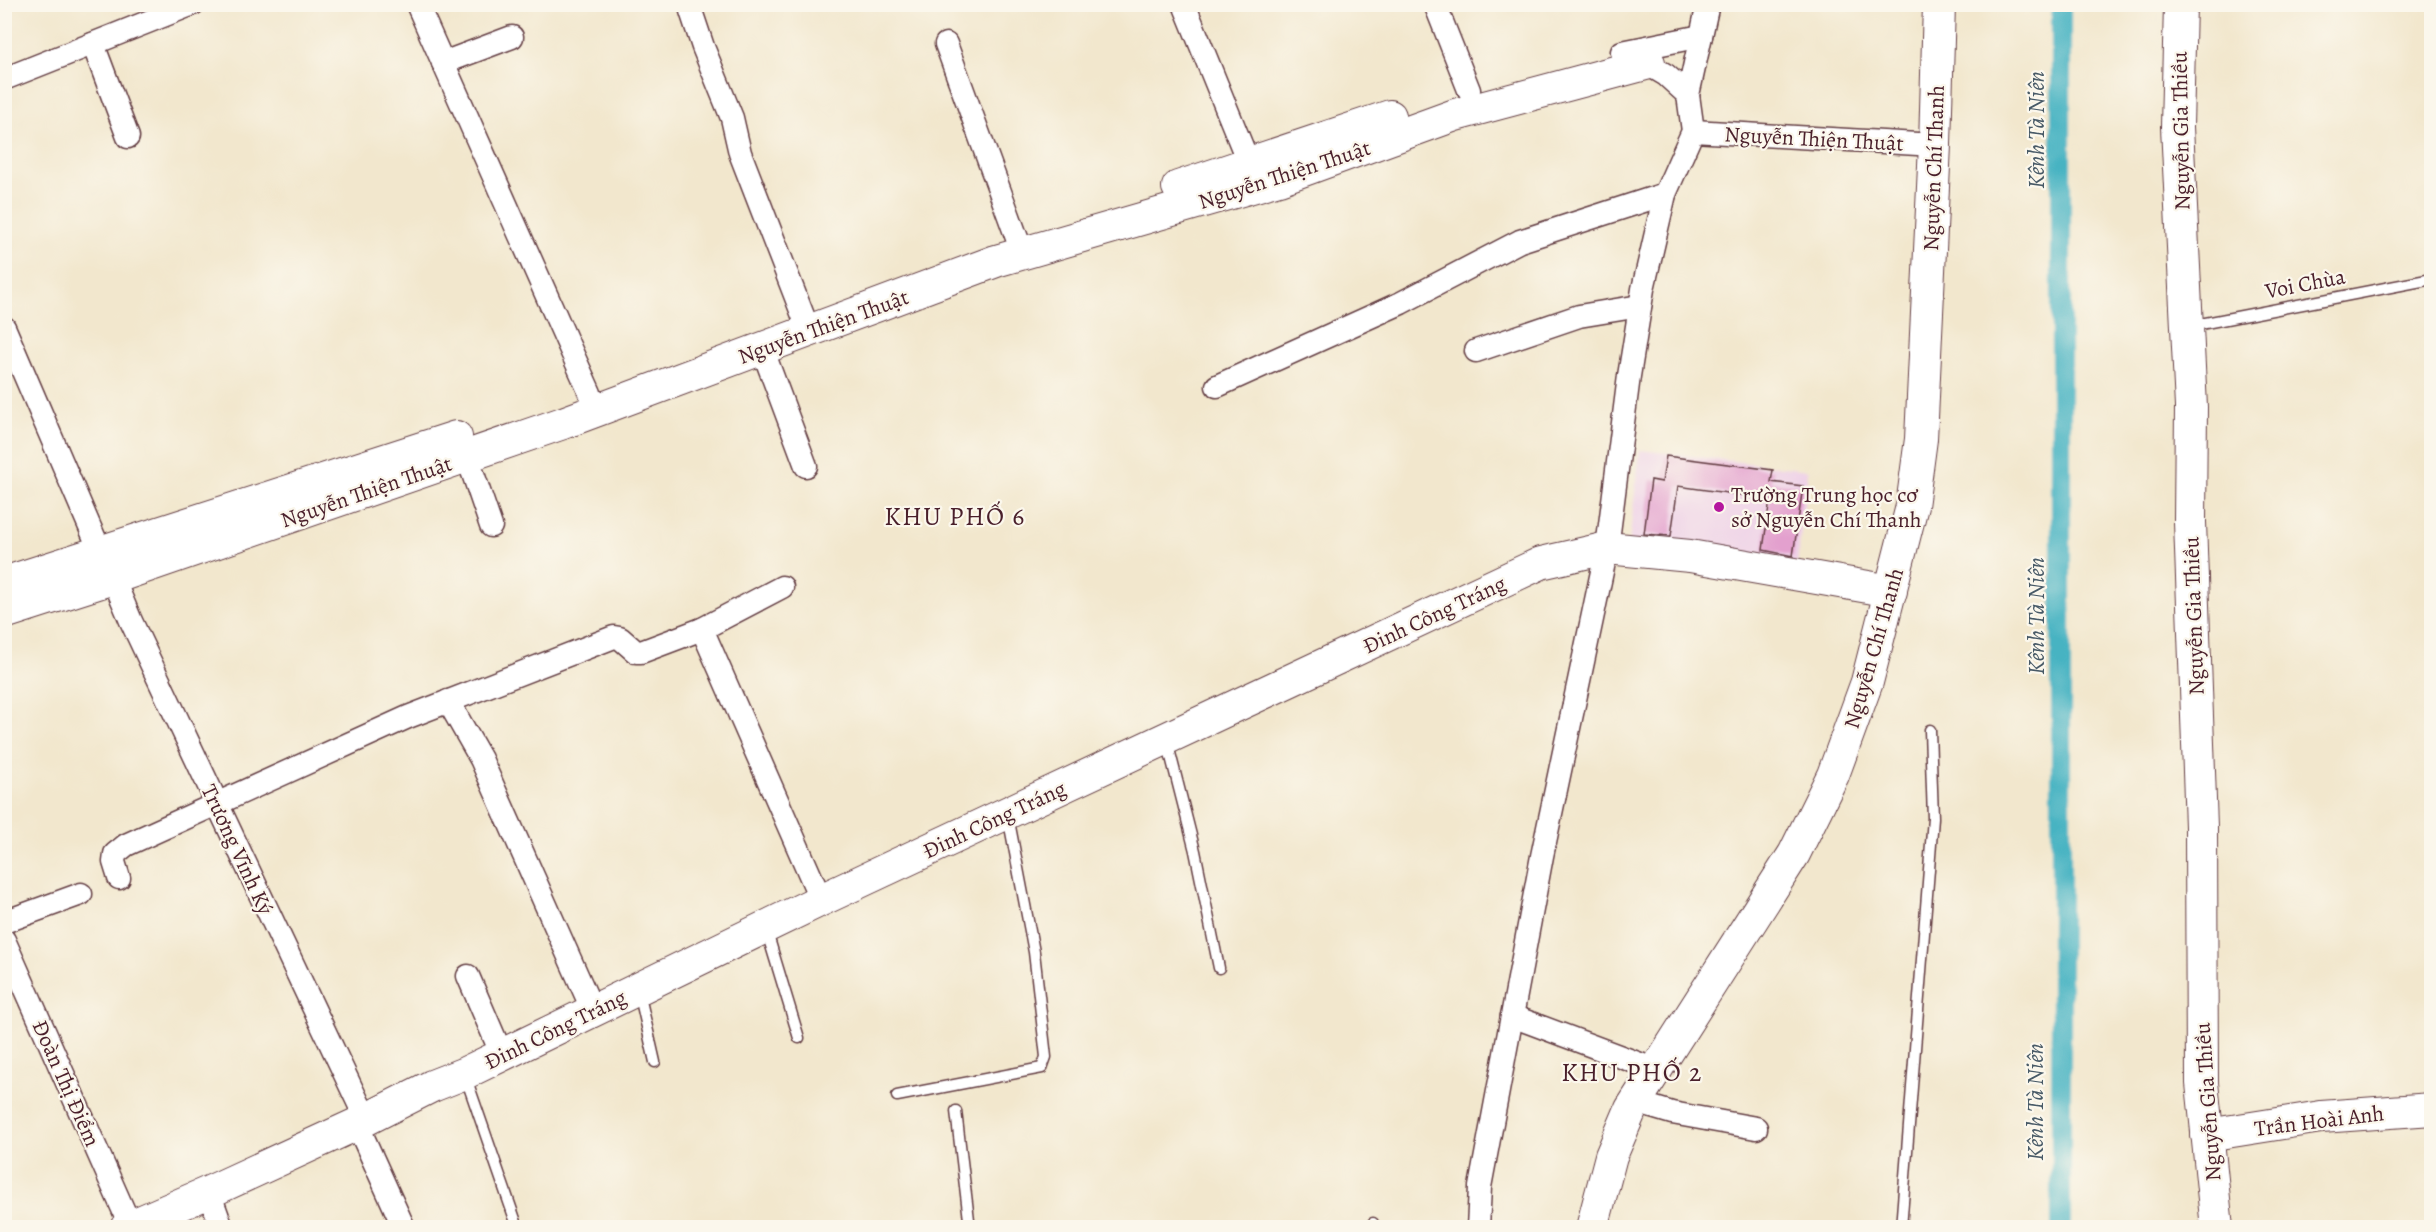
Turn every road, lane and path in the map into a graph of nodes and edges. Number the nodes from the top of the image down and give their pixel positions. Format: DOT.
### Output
graph roads {
  1 [pos="193,4"];
  2 [pos="417,4"];
  3 [pos="1184,4"];
  4 [pos="1435,4"];
  5 [pos="1708,4"];
  6 [pos="1939,4"];
  7 [pos="2180,4"];
  8 [pos="692,11"];
  9 [pos="1701,36"];
  10 [pos="512,37"];
  11 [pos="93,44"];
  12 [pos="946,44"];
  13 [pos="1635,58"];
  14 [pos="443,63"];
  15 [pos="4,79"];
  16 [pos="1469,90"];
  17 [pos="1688,95"];
  18 [pos="1693,131"];
  19 [pos="128,137"];
  20 [pos="1935,146"];
  21 [pos="1248,164"];
  22 [pos="1665,194"];
  23 [pos="1109,219"];
  24 [pos="1018,241"];
  25 [pos="2432,279"];
  26 [pos="1640,306"];
  27 [pos="806,322"];
  28 [pos="2187,326"];
  29 [pos="6,333"];
  30 [pos="762,348"];
  31 [pos="1476,351"];
  32 [pos="1217,386"];
  33 [pos="590,393"];
  34 [pos="467,456"];
  35 [pos="806,465"];
  36 [pos="491,526"];
  37 [pos="1607,548"];
  38 [pos="107,566"];
  39 [pos="4,583"];
  40 [pos="782,587"];
  41 [pos="1891,591"];
  42 [pos="4,613"];
  43 [pos="702,629"];
  44 [pos="447,701"];
  45 [pos="1930,730"];
  46 [pos="1166,739"];
  47 [pos="217,804"];
  48 [pos="1007,813"];
  49 [pos="119,878"];
  50 [pos="81,894"];
  51 [pos="821,900"];
  52 [pos="4,922"];
  53 [pos="766,926"];
  54 [pos="4,940"];
  55 [pos="1219,968"];
  56 [pos="468,976"];
  57 [pos="639,988"];
  58 [pos="593,1011"];
  59 [pos="1512,1016"];
  60 [pos="799,1038"];
  61 [pos="502,1055"];
  62 [pos="654,1062"];
  63 [pos="1656,1070"];
  64 [pos="465,1073"];
  65 [pos="897,1096"];
  66 [pos="1635,1102"];
  67 [pos="2432,1108"];
  68 [pos="956,1111"];
  69 [pos="362,1121"];
  70 [pos="1756,1128"];
  71 [pos="2207,1135"];
  72 [pos="209,1192"];
  73 [pos="128,1226"];
  74 [pos="1596,1226"];
  75 [pos="222,1227"];
  76 [pos="404,1227"];
  77 [pos="518,1227"];
  78 [pos="970,1227"];
  79 [pos="1478,1227"];
  80 [pos="1901,1227"];
  81 [pos="2217,1227"];
  1 -- 11 [label="street"];
  2 -- 14 [label="street"];
  3 -- 21 [label="street"];
  4 -- 16 [label="street"];
  5 -- 9 [label="street"];
  6 -- 20 [label="street, Nguyễn Chí Thanh"];
  7 -- 28 [label="street, Nguyễn Gia Thiều"];
  8 -- 27 [label="street"];
  9 -- 13 [label="street, Nguyễn Thiện Thuật"];
  9 -- 17 [label="street"];
  10 -- 14 [label="street"];
  11 -- 15 [label="street"];
  11 -- 19 [label="street"];
  12 -- 24 [label="street"];
  13 -- 16 [label="street, Nguyễn Thiện Thuật"];
  13 -- 17 [label="street"];
  13 -- 23 [label="street, Nguyễn Thiện Thuật"];
  14 -- 33 [label="street"];
  16 -- 21 [label="street, Nguyễn Thiện Thuật"];
  17 -- 18 [label="street"];
  18 -- 20 [label="street, Nguyễn Thiện Thuật"];
  18 -- 22 [label="street"];
  20 -- 41 [label="street, Nguyễn Chí Thanh"];
  21 -- 23 [label="street, Nguyễn Thiện Thuật"];
  22 -- 26 [label="street"];
  22 -- 32 [label="street"];
  23 -- 24 [label="street, Nguyễn Thiện Thuật"];
  23 -- 27 [label="street, Nguyễn Thiện Thuật"];
  24 -- 27 [label="street, Nguyễn Thiện Thuật"];
  25 -- 28 [label="lane, Voi Chùa"];
  26 -- 31 [label="street"];
  26 -- 37 [label="street"];
  27 -- 30 [label="street, Nguyễn Thiện Thuật"];
  27 -- 33 [label="street, Nguyễn Thiện Thuật"];
  28 -- 71 [label="street, Nguyễn Gia Thiều"];
  29 -- 38 [label="street, Trương Vĩnh Ký"];
  30 -- 34 [label="street, Nguyễn Thiện Thuật"];
  30 -- 35 [label="street"];
  33 -- 38 [label="street, Nguyễn Thiện Thuật"];
  34 -- 36 [label="street"];
  34 -- 38 [label="street, Nguyễn Thiện Thuật"];
  37 -- 41 [label="street, Đinh Công Tráng"];
  37 -- 46 [label="street, Đinh Công Tráng"];
  37 -- 59 [label="street"];
  38 -- 39 [label="street, Nguyễn Thiện Thuật"];
  38 -- 42 [label="street, Nguyễn Thiện Thuật"];
  38 -- 47 [label="street, Trương Vĩnh Ký"];
  40 -- 43 [label="street"];
  41 -- 63 [label="street, Nguyễn Chí Thanh"];
  43 -- 44 [label="street"];
  43 -- 51 [label="street"];
  44 -- 47 [label="street"];
  44 -- 58 [label="street"];
  45 -- 80 [label="lane"];
  46 -- 48 [label="street, Đinh Công Tráng"];
  46 -- 55 [label="lane"];
  47 -- 49 [label="street"];
  47 -- 69 [label="street, Trương Vĩnh Ký"];
  48 -- 51 [label="street, Đinh Công Tráng"];
  48 -- 65 [label="lane"];
  50 -- 52 [label="street"];
  51 -- 53 [label="street, Đinh Công Tráng"];
  53 -- 57 [label="street, Đinh Công Tráng"];
  53 -- 60 [label="lane"];
  54 -- 73 [label="street, Đoàn Thị Điểm"];
  56 -- 61 [label="street"];
  57 -- 58 [label="street, Đinh Công Tráng"];
  57 -- 62 [label="lane"];
  58 -- 61 [label="street, Đinh Công Tráng"];
  59 -- 63 [label="street"];
  59 -- 79 [label="street"];
  61 -- 64 [label="street, Đinh Công Tráng"];
  63 -- 66 [label="street, Nguyễn Chí Thanh"];
  64 -- 69 [label="street, Đinh Công Tráng"];
  64 -- 77 [label="lane"];
  66 -- 70 [label="street"];
  66 -- 74 [label="street, Nguyễn Chí Thanh"];
  67 -- 71 [label="street, Trần Hoài Anh"];
  68 -- 78 [label="lane"];
  69 -- 72 [label="street, Đinh Công Tráng"];
  69 -- 76 [label="street, Trương Vĩnh Ký"];
  71 -- 81 [label="street, Nguyễn Gia Thiều"];
  72 -- 73 [label="street, Đinh Công Tráng"];
  72 -- 75 [label="street"];
}
